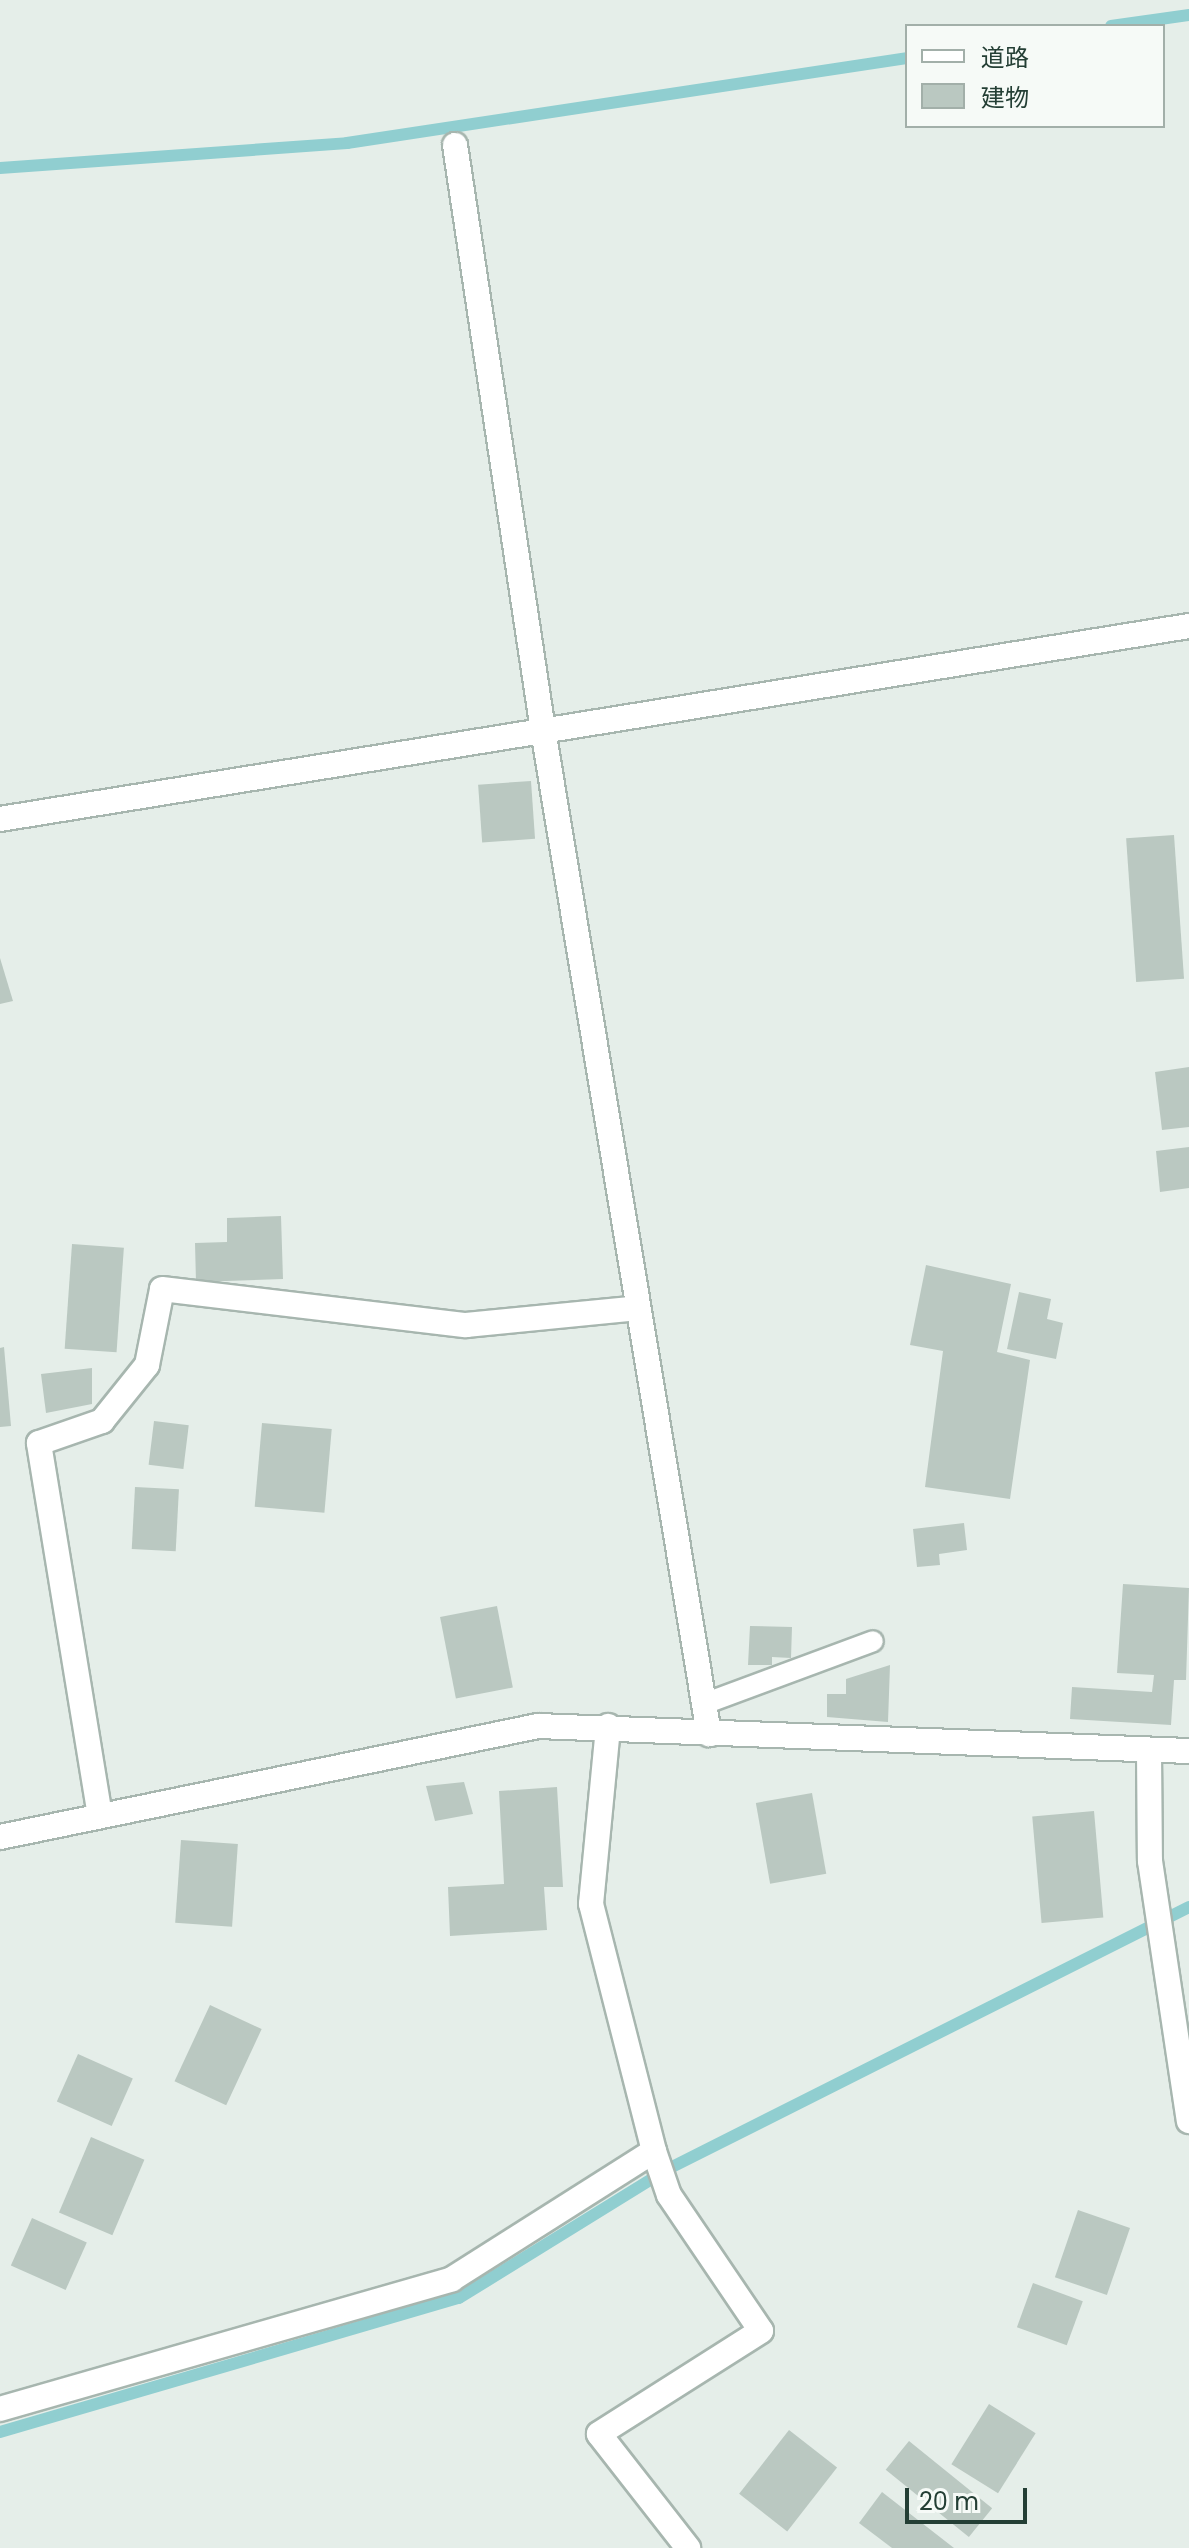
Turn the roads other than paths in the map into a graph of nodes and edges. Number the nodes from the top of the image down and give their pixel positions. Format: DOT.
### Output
graph roads {
  1 [pos="455,145"];
  2 [pos="1189,626"];
  3 [pos="543,730"];
  4 [pos="0,819"];
  5 [pos="638,1308"];
  6 [pos="873,1641"];
  7 [pos="704,1704"];
  8 [pos="608,1726"];
  9 [pos="709,1734"];
  10 [pos="1189,1751"];
  11 [pos="1149,1753"];
  12 [pos="100,1816"];
  13 [pos="0,1837"];
  14 [pos="1189,2121"];
  15 [pos="655,2152"];
  16 [pos="0,2409"];
  17 [pos="688,2548"];
  1 -- 3 [label="street"];
  2 -- 3 [label="street"];
  3 -- 4 [label="street"];
  3 -- 5 [label="street"];
  5 -- 7 [label="street"];
  5 -- 12 [label="street"];
  6 -- 7 [label="lane"];
  7 -- 9 [label="street"];
  8 -- 9 [label="street"];
  8 -- 12 [label="street"];
  8 -- 15 [label="street"];
  9 -- 11 [label="street"];
  10 -- 11 [label="street"];
  11 -- 14 [label="street"];
  12 -- 13 [label="street"];
  15 -- 16 [label="street"];
  15 -- 17 [label="street"];
}
